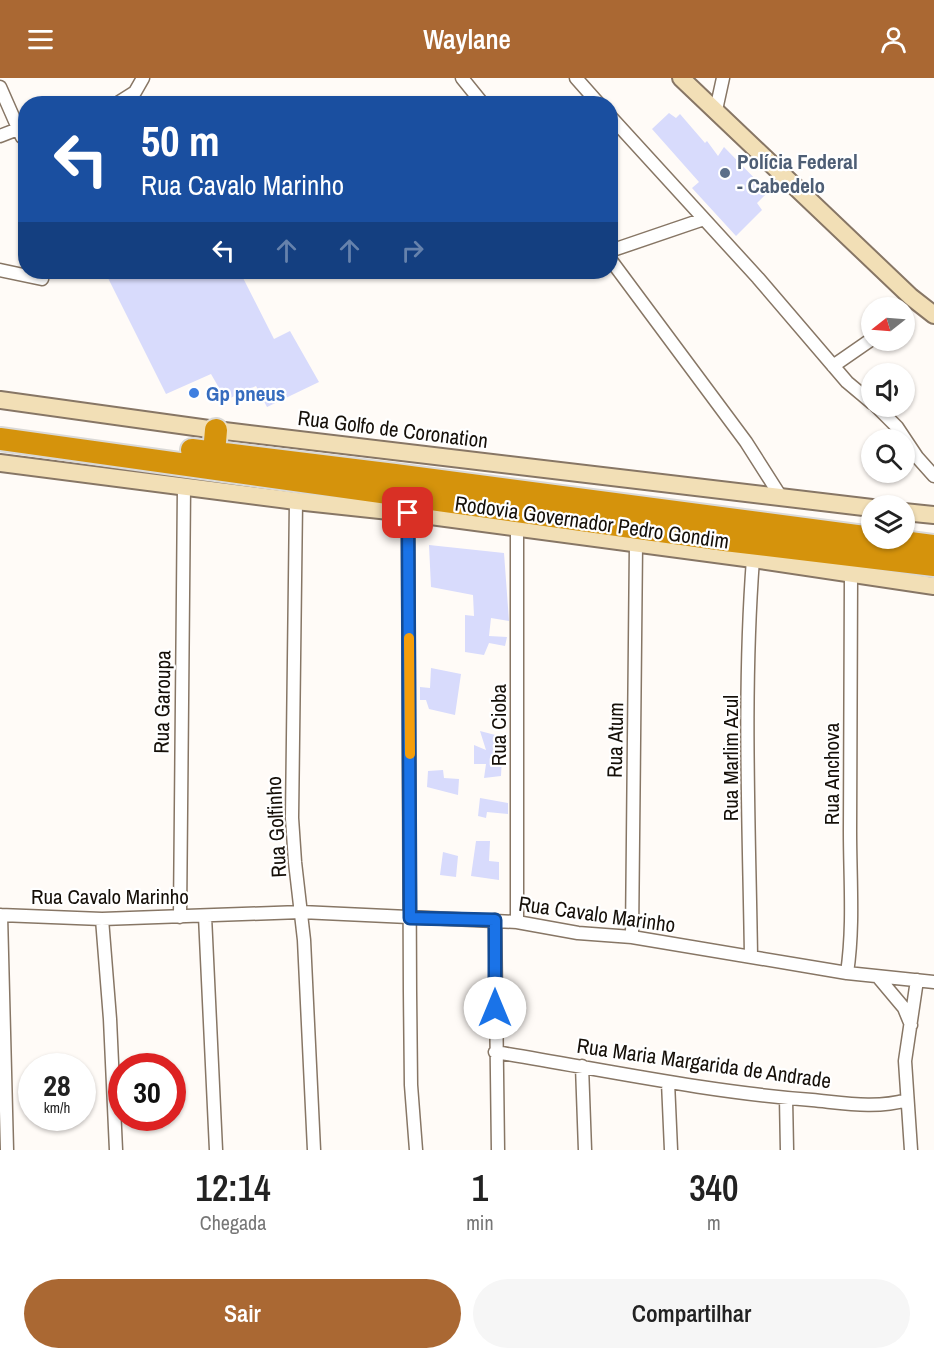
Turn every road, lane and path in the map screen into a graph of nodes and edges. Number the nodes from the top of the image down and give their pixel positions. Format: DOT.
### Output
graph roads {
  1 [pos="143,78"];
  2 [pos="462,78"];
  3 [pos="576,78"];
  4 [pos="681,78"];
  5 [pos="723,78"];
  6 [pos="0,87"];
  7 [pos="129,96"];
  8 [pos="477,96"];
  9 [pos="592,96"];
  10 [pos="716,110"];
  11 [pos="618,125"];
  12 [pos="18,129"];
  13 [pos="0,136"];
  14 [pos="704,219"];
  15 [pos="618,248"];
  16 [pos="0,270"];
  17 [pos="618,270"];
  18 [pos="18,274"];
  19 [pos="902,297"];
  20 [pos="915,306"];
  21 [pos="934,315"];
  22 [pos="861,347"];
  23 [pos="833,366"];
  24 [pos="861,394"];
  25 [pos="0,400"];
  26 [pos="887,417"];
  27 [pos="0,426"];
  28 [pos="0,439"];
  29 [pos="215,442"];
  30 [pos="0,463"];
  31 [pos="934,476"];
  32 [pos="184,487"];
  33 [pos="781,497"];
  34 [pos="296,501"];
  35 [pos="861,507"];
  36 [pos="915,512"];
  37 [pos="932,512"];
  38 [pos="408,513"];
  39 [pos="517,528"];
  40 [pos="636,544"];
  41 [pos="934,546"];
  42 [pos="753,559"];
  43 [pos="934,565"];
  44 [pos="851,575"];
  45 [pos="934,586"];
  46 [pos="301,912"];
  47 [pos="1,915"];
  48 [pos="205,916"];
  49 [pos="180,917"];
  50 [pos="410,918"];
  51 [pos="102,919"];
  52 [pos="495,920"];
  53 [pos="517,921"];
  54 [pos="632,937"];
  55 [pos="751,956"];
  56 [pos="847,973"];
  57 [pos="878,976"];
  58 [pos="917,980"];
  59 [pos="934,982"];
  60 [pos="911,1026"];
  61 [pos="495,1052"];
  62 [pos="582,1066"];
  63 [pos="669,1082"];
  64 [pos="786,1098"];
  65 [pos="907,1100"];
  66 [pos="7,1150"];
  67 [pos="116,1150"];
  68 [pos="216,1150"];
  69 [pos="314,1150"];
  70 [pos="416,1150"];
  71 [pos="498,1150"];
  72 [pos="585,1150"];
  73 [pos="670,1150"];
  74 [pos="787,1150"];
  75 [pos="911,1150"];
  1 -- 7 [label="street"];
  2 -- 8 [label="street"];
  3 -- 9 [label="street"];
  4 -- 10 [label="street"];
  5 -- 10 [label="street"];
  6 -- 12 [label="street"];
  10 -- 19 [label="street"];
  11 -- 14 [label="street"];
  12 -- 13 [label="street"];
  14 -- 15 [label="street"];
  14 -- 23 [label="street"];
  16 -- 18 [label="street"];
  17 -- 33 [label="street"];
  20 -- 21 [label="street"];
  22 -- 23 [label="street"];
  23 -- 24 [label="street"];
  25 -- 29 [label="street, Rua Golfo de Coronation"];
  26 -- 31 [label="street"];
  27 -- 29 [label="highway, Rodovia Governador Pedro Gondim"];
  28 -- 43 [label="highway, Rodovia Governador Pedro Gondim"];
  29 -- 33 [label="street, Rua Golfo de Coronation"];
  29 -- 41 [label="highway, Rodovia Governador Pedro Gondim"];
  30 -- 32 [label="street"];
  32 -- 34 [label="street"];
  32 -- 49 [label="street, Rua Garoupa"];
  33 -- 35 [label="street, Rua Golfo de Coronation"];
  34 -- 38 [label="street"];
  34 -- 46 [label="street, Rua Golfinho"];
  36 -- 37 [label="street"];
  38 -- 39 [label="street"];
  38 -- 50 [label="street"];
  39 -- 40 [label="street"];
  39 -- 53 [label="street, Rua Cioba"];
  40 -- 42 [label="street"];
  40 -- 54 [label="street, Rua Atum"];
  42 -- 44 [label="street"];
  42 -- 55 [label="street, Rua Marlim Azul"];
  44 -- 45 [label="street"];
  44 -- 56 [label="street, Rua Anchova"];
  46 -- 48 [label="street, Rua Cavalo Marinho"];
  46 -- 50 [label="street, Rua Cavalo Marinho"];
  46 -- 69 [label="street, Rua Golfinho"];
  47 -- 51 [label="street, Rua Cavalo Marinho"];
  47 -- 66 [label="street"];
  48 -- 49 [label="street, Rua Cavalo Marinho"];
  48 -- 68 [label="street"];
  49 -- 51 [label="street, Rua Cavalo Marinho"];
  50 -- 52 [label="street, Rua Cavalo Marinho"];
  50 -- 70 [label="street"];
  51 -- 67 [label="street"];
  52 -- 53 [label="street, Rua Cavalo Marinho"];
  52 -- 61 [label="street"];
  53 -- 54 [label="street, Rua Cavalo Marinho"];
  54 -- 55 [label="street, Rua Cavalo Marinho"];
  55 -- 56 [label="street, Rua Cavalo Marinho"];
  56 -- 57 [label="street, Rua Cavalo Marinho"];
  57 -- 58 [label="street, Rua Cavalo Marinho"];
  57 -- 60 [label="street"];
  58 -- 59 [label="street, Rua Cavalo Marinho"];
  58 -- 60 [label="street"];
  60 -- 65 [label="street"];
  61 -- 62 [label="street, Rua Maria Margarida de Andrade"];
  61 -- 71 [label="street"];
  62 -- 63 [label="street, Rua Maria Margarida de Andrade"];
  62 -- 72 [label="street"];
  63 -- 64 [label="street, Rua Maria Margarida de Andrade"];
  63 -- 73 [label="street"];
  64 -- 65 [label="street, Rua Maria Margarida de Andrade"];
  64 -- 74 [label="street"];
  65 -- 75 [label="street"];
}
